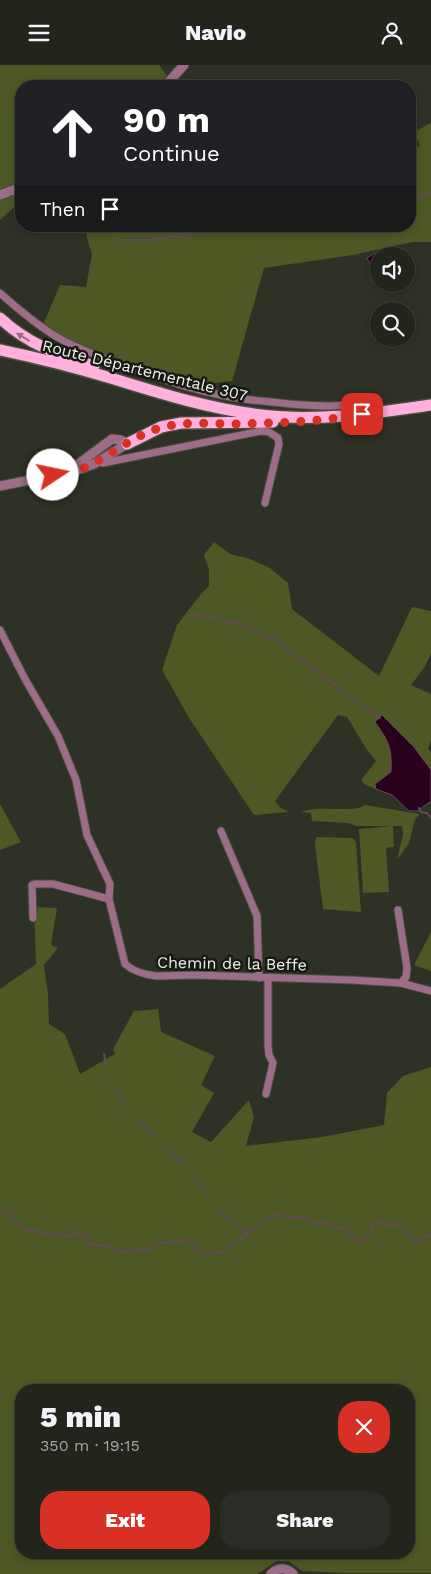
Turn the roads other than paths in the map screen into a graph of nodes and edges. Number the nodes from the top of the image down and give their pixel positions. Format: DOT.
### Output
graph roads {
  1 [pos="184,65"];
  2 [pos="170,80"];
  3 [pos="15,189"];
  4 [pos="0,195"];
  5 [pos="0,293"];
  6 [pos="0,318"];
  7 [pos="0,351"];
  8 [pos="369,399"];
  9 [pos="431,405"];
  10 [pos="216,407"];
  11 [pos="362,414"];
  12 [pos="127,444"];
  13 [pos="138,457"];
  14 [pos="103,463"];
  15 [pos="0,486"];
  16 [pos="265,503"];
  17 [pos="0,630"];
  18 [pos="221,831"];
  19 [pos="109,899"];
  20 [pos="398,910"];
  21 [pos="33,918"];
  22 [pos="259,978"];
  23 [pos="268,978"];
  24 [pos="401,983"];
  25 [pos="431,991"];
  26 [pos="266,1094"];
  27 [pos="271,1574"];
  28 [pos="293,1574"];
  1 -- 2 [label="street"];
  3 -- 4 [label="street"];
  5 -- 8 [label="street"];
  10 -- 6 [label="main road, one-way"];
  7 -- 10 [label="main road, Route Départementale 307"];
  9 -- 11 [label="main road, Route Départementale 307"];
  10 -- 11 [label="main road, Route Départementale 307"];
  11 -- 12 [label="main road"];
  12 -- 13 [label="street"];
  12 -- 15 [label="street"];
  13 -- 14 [label="street"];
  13 -- 16 [label="street"];
  17 -- 19 [label="street, Chemin de la Beffe"];
  18 -- 22 [label="street"];
  19 -- 21 [label="street"];
  19 -- 22 [label="street, Chemin de la Beffe"];
  20 -- 24 [label="street"];
  22 -- 23 [label="street, Chemin de la Beffe"];
  23 -- 24 [label="street, Chemin de la Beffe"];
  23 -- 26 [label="street"];
  24 -- 25 [label="street, Chemin de la Beffe"];
  27 -- 28 [label="street"];
}
